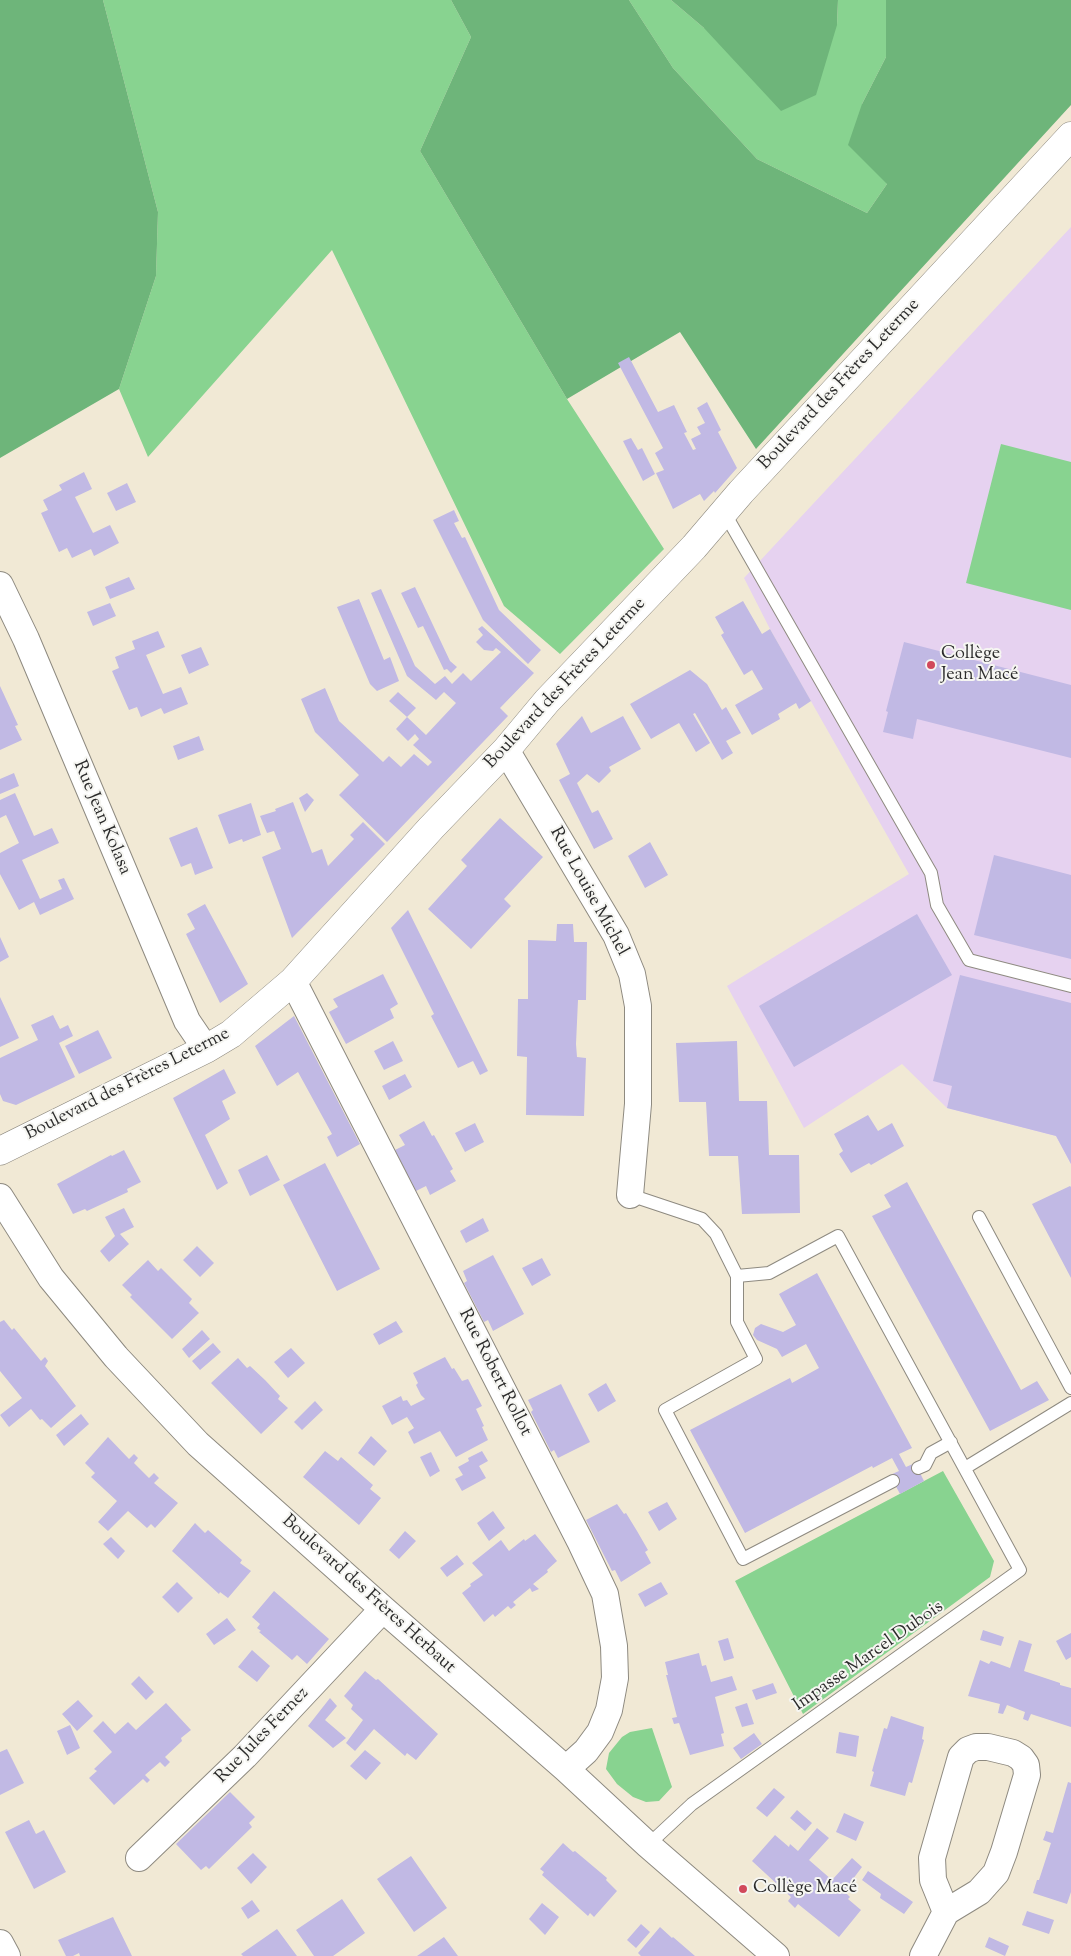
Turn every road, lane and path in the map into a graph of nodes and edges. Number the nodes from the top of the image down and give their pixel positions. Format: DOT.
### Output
graph roads {
  1 [pos="1071,136"];
  2 [pos="724,512"];
  3 [pos="0,585"];
  4 [pos="506,750"];
  5 [pos="293,981"];
  6 [pos="1071,986"];
  7 [pos="206,1049"];
  8 [pos="0,1151"];
  9 [pos="630,1195"];
  10 [pos="0,1197"];
  11 [pos="979,1217"];
  12 [pos="737,1276"];
  13 [pos="1071,1388"];
  14 [pos="1071,1403"];
  15 [pos="951,1442"];
  16 [pos="918,1468"];
  17 [pos="965,1468"];
  18 [pos="893,1481"];
  19 [pos="383,1609"];
  20 [pos="566,1769"];
  21 [pos="648,1845"];
  22 [pos="138,1858"];
  23 [pos="946,1912"];
  24 [pos="0,1943"];
  25 [pos="7,1956"];
  26 [pos="776,1956"];
  27 [pos="922,1956"];
  1 -- 2 [label="street, Boulevard des Frères Leterme"];
  2 -- 4 [label="street, Boulevard des Frères Leterme"];
  2 -- 6 [label="lane"];
  3 -- 7 [label="street, Rue Jean Kolasa"];
  4 -- 5 [label="street, Boulevard des Frères Leterme"];
  4 -- 9 [label="street, Rue Louise Michel"];
  5 -- 7 [label="street, Boulevard des Frères Leterme"];
  5 -- 20 [label="street, Rue Robert Rollot"];
  7 -- 8 [label="street, Boulevard des Frères Leterme"];
  9 -- 12 [label="lane"];
  10 -- 19 [label="street, Boulevard des Frères Herbaut"];
  11 -- 13 [label="lane"];
  12 -- 15 [label="lane"];
  12 -- 18 [label="lane"];
  14 -- 17 [label="lane"];
  15 -- 16 [label="lane"];
  15 -- 17 [label="lane"];
  17 -- 21 [label="lane, Impasse Marcel Dubois"];
  19 -- 20 [label="street, Boulevard des Frères Herbaut"];
  19 -- 22 [label="street, Rue Jules Fernez"];
  20 -- 21 [label="street, Boulevard des Frères Herbaut"];
  21 -- 26 [label="street, Boulevard des Frères Herbaut"];
  23 -- 23 [label="street"];
  23 -- 27 [label="street"];
  24 -- 25 [label="street"];
}
